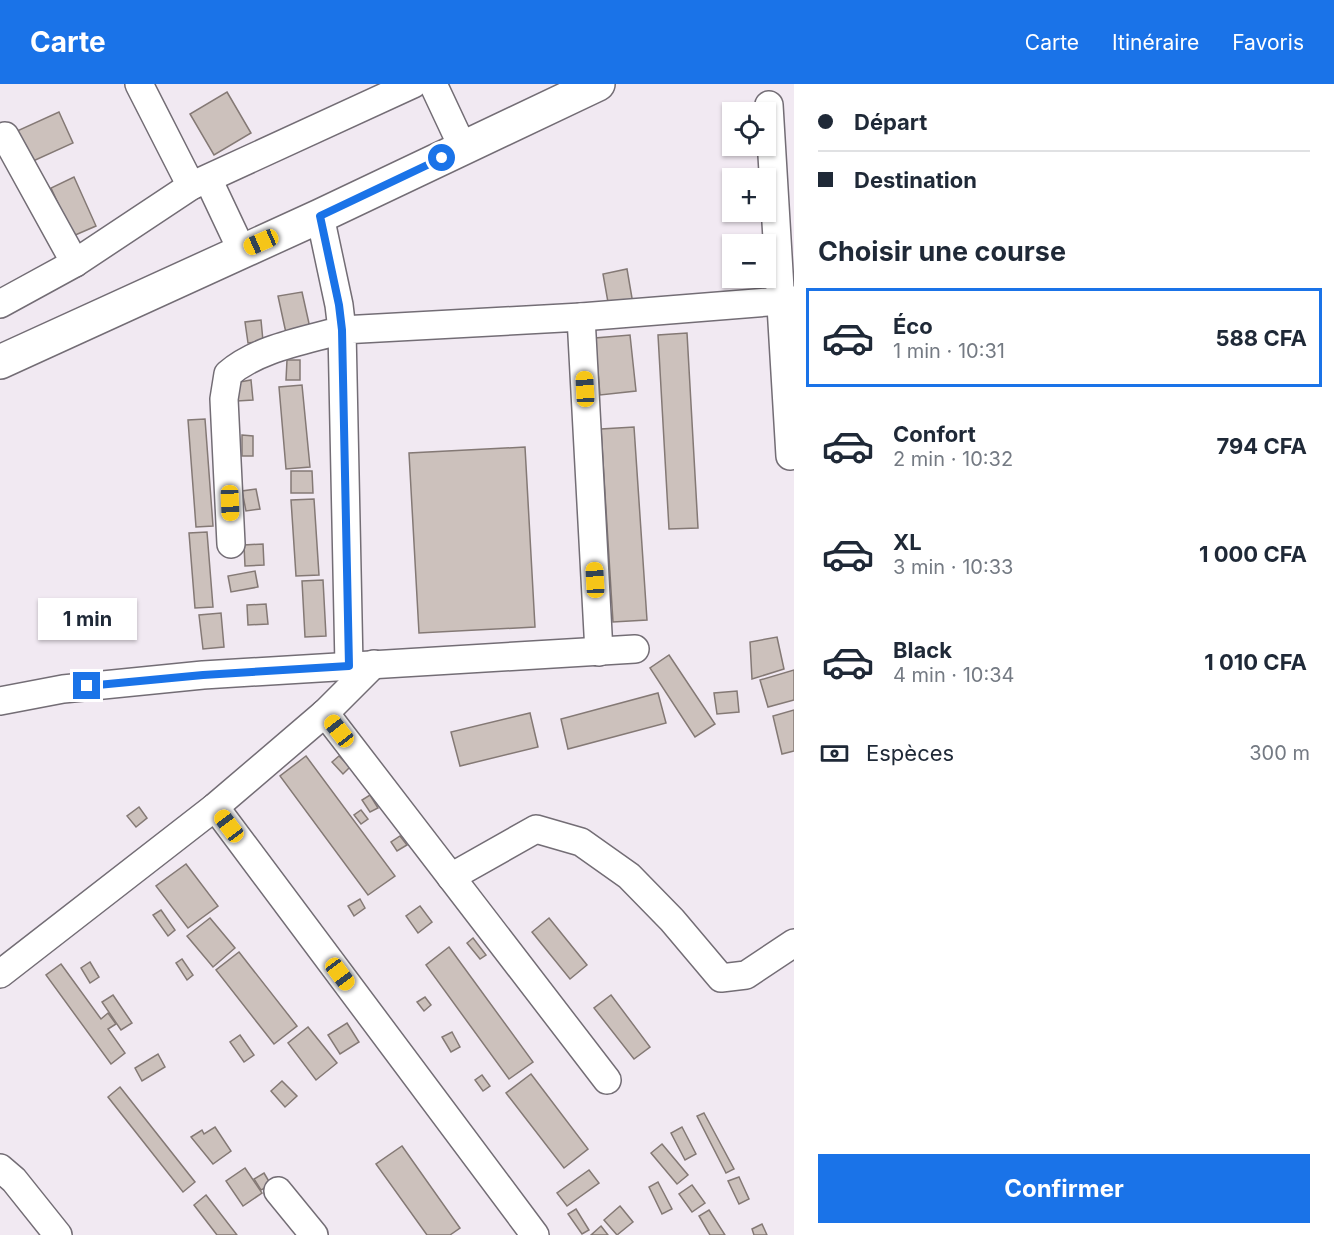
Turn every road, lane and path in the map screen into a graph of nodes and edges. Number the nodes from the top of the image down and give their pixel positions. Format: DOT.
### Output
graph roads {
  1 [pos="139,84"];
  2 [pos="413,84"];
  3 [pos="433,84"];
  4 [pos="598,84"];
  5 [pos="5,136"];
  6 [pos="463,148"];
  7 [pos="774,156"];
  8 [pos="200,182"];
  9 [pos="320,216"];
  10 [pos="242,251"];
  11 [pos="75,264"];
  12 [pos="787,300"];
  13 [pos="0,304"];
  14 [pos="581,317"];
  15 [pos="342,330"];
  16 [pos="0,362"];
  17 [pos="790,456"];
  18 [pos="231,544"];
  19 [pos="635,649"];
  20 [pos="599,652"];
  21 [pos="361,665"];
  22 [pos="0,700"];
  23 [pos="326,713"];
  24 [pos="215,807"];
  25 [pos="451,877"];
  26 [pos="794,943"];
  27 [pos="0,974"];
  28 [pos="607,1080"];
  29 [pos="0,1168"];
  30 [pos="278,1191"];
  31 [pos="58,1235"];
  32 [pos="314,1235"];
  33 [pos="535,1235"];
  1 -- 8 [label="street"];
  2 -- 8 [label="street"];
  3 -- 6 [label="street"];
  4 -- 6 [label="highway"];
  5 -- 11 [label="street"];
  6 -- 9 [label="highway"];
  7 -- 12 [label="street"];
  8 -- 10 [label="street"];
  8 -- 11 [label="street"];
  9 -- 10 [label="highway"];
  9 -- 15 [label="street"];
  10 -- 16 [label="highway"];
  11 -- 13 [label="street"];
  12 -- 14 [label="street"];
  12 -- 17 [label="street"];
  14 -- 15 [label="street"];
  14 -- 20 [label="street"];
  15 -- 18 [label="street"];
  15 -- 21 [label="street"];
  19 -- 20 [label="street"];
  20 -- 21 [label="street"];
  21 -- 22 [label="street"];
  21 -- 23 [label="street"];
  23 -- 24 [label="street"];
  23 -- 25 [label="street"];
  24 -- 27 [label="street"];
  24 -- 33 [label="street"];
  25 -- 26 [label="street"];
  25 -- 28 [label="street"];
  29 -- 31 [label="street"];
  30 -- 32 [label="street"];
}
